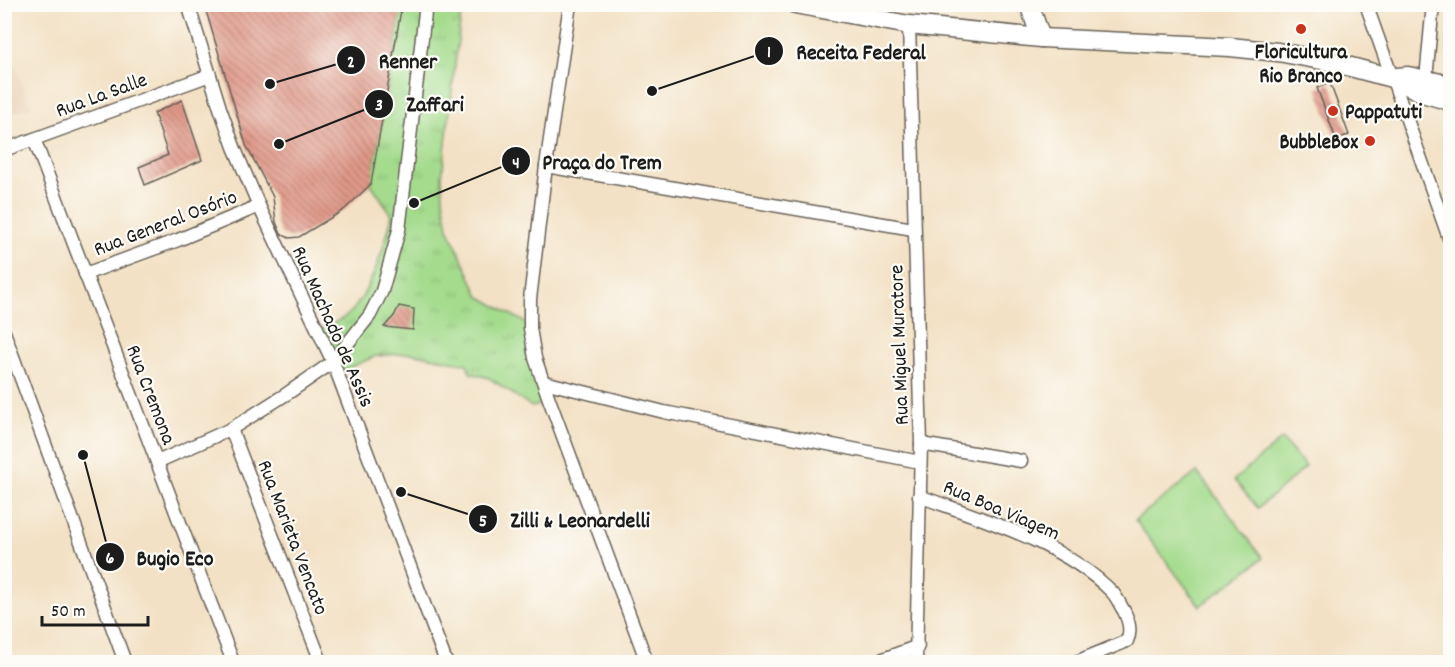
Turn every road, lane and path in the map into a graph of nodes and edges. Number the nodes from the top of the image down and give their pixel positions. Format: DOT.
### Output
graph roads {
  1 [pos="188,4"];
  2 [pos="426,4"];
  3 [pos="570,4"];
  4 [pos="795,4"];
  5 [pos="1029,4"];
  6 [pos="1366,4"];
  7 [pos="1433,4"];
  8 [pos="909,25"];
  9 [pos="1041,38"];
  10 [pos="210,75"];
  11 [pos="1392,78"];
  12 [pos="1426,79"];
  13 [pos="1450,85"];
  14 [pos="1450,101"];
  15 [pos="34,139"];
  16 [pos="4,150"];
  17 [pos="546,166"];
  18 [pos="259,206"];
  19 [pos="913,229"];
  20 [pos="1450,241"];
  21 [pos="85,274"];
  22 [pos="4,332"];
  23 [pos="333,362"];
  24 [pos="544,382"];
  25 [pos="231,429"];
  26 [pos="921,444"];
  27 [pos="1021,461"];
  28 [pos="157,462"];
  29 [pos="920,462"];
  30 [pos="919,496"];
  31 [pos="918,646"];
  32 [pos="320,659"];
  33 [pos="125,663"];
  34 [pos="233,663"];
  35 [pos="446,663"];
  36 [pos="647,663"];
  37 [pos="874,663"];
  38 [pos="916,663"];
  39 [pos="1076,663"];
  1 -- 10 [label="street, Rua Machado de Assis"];
  2 -- 23 [label="street"];
  3 -- 17 [label="street"];
  4 -- 8 [label="main road"];
  5 -- 9 [label="main road"];
  6 -- 11 [label="street"];
  7 -- 12 [label="street"];
  8 -- 9 [label="main road"];
  8 -- 19 [label="street, Rua Miguel Muratore"];
  9 -- 11 [label="main road"];
  10 -- 15 [label="street, Rua La Salle"];
  10 -- 18 [label="street, Rua Machado de Assis"];
  11 -- 12 [label="main road"];
  11 -- 14 [label="main road"];
  11 -- 20 [label="street"];
  12 -- 13 [label="main road"];
  15 -- 16 [label="street, Rua La Salle"];
  15 -- 21 [label="street, Rua Cremona"];
  17 -- 19 [label="street"];
  17 -- 24 [label="street"];
  18 -- 21 [label="street, Rua General Osório"];
  18 -- 23 [label="street, Rua Machado de Assis"];
  19 -- 26 [label="street, Rua Miguel Muratore"];
  21 -- 28 [label="street, Rua Cremona"];
  22 -- 33 [label="street"];
  23 -- 25 [label="street"];
  23 -- 35 [label="street, Rua Machado de Assis"];
  24 -- 29 [label="street"];
  24 -- 36 [label="street"];
  25 -- 28 [label="street"];
  25 -- 32 [label="street, Rua Marieta Vencato"];
  26 -- 27 [label="street"];
  26 -- 29 [label="street, Rua Miguel Muratore"];
  28 -- 34 [label="street, Rua Cremona"];
  29 -- 30 [label="street, Rua Miguel Muratore"];
  30 -- 31 [label="street, Rua Miguel Muratore"];
  30 -- 39 [label="street, Rua Boa Viagem"];
  31 -- 37 [label="street"];
  31 -- 38 [label="street, Rua Miguel Muratore"];
}
